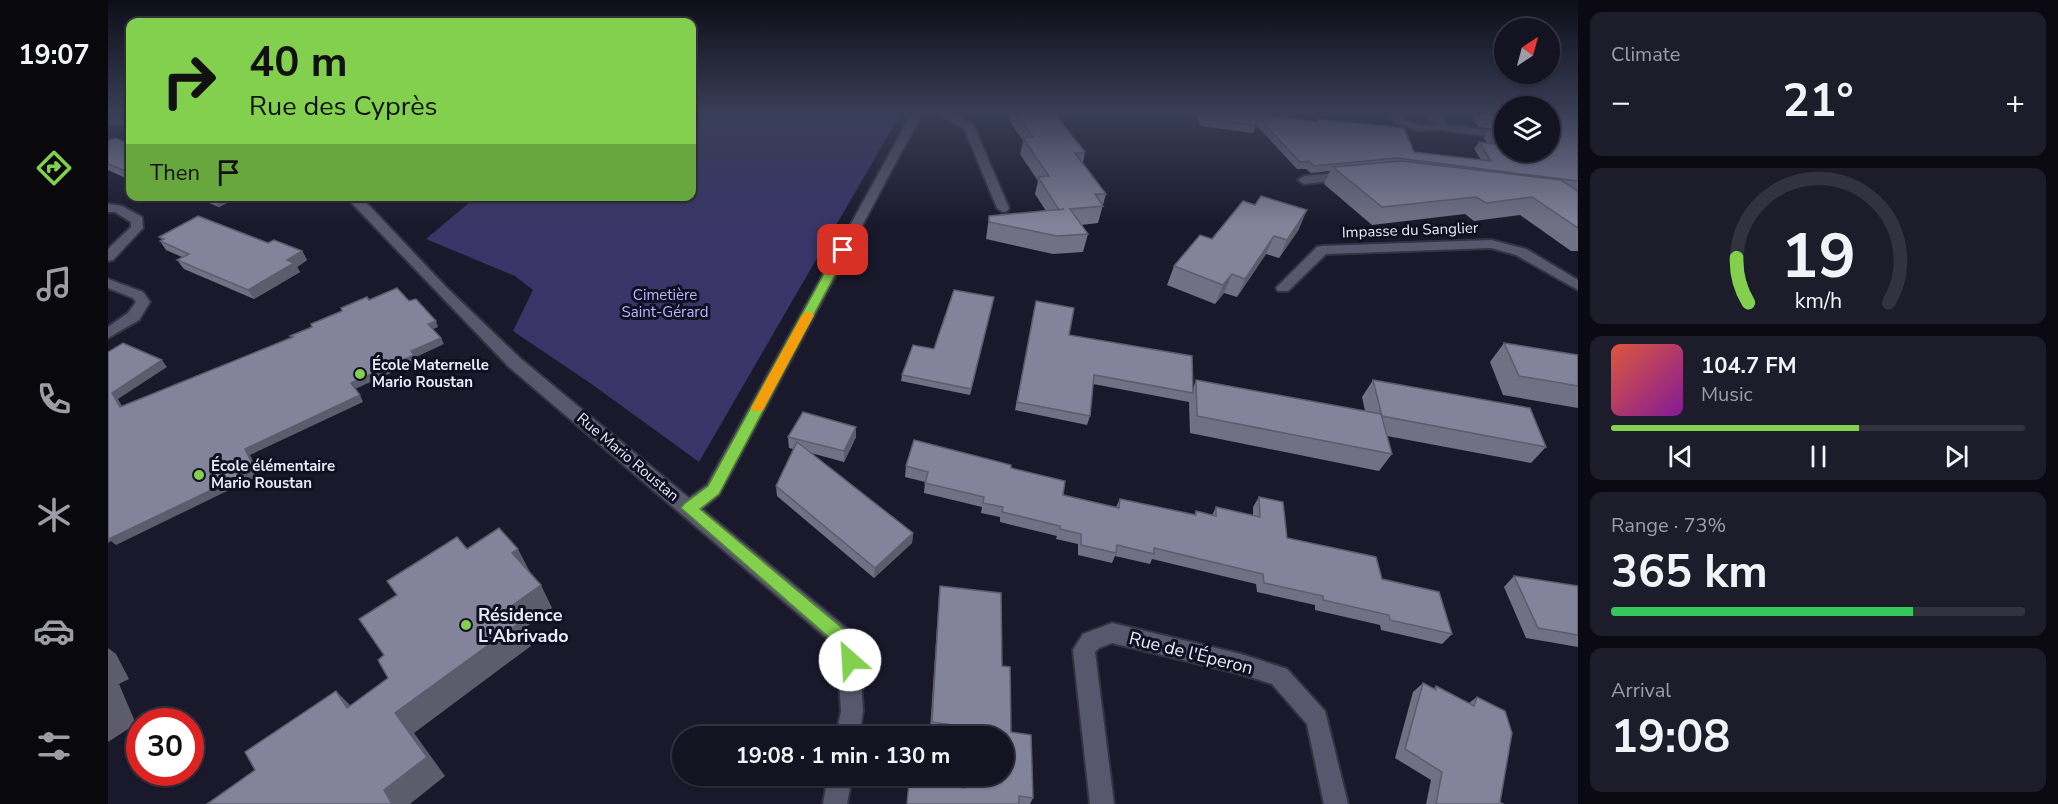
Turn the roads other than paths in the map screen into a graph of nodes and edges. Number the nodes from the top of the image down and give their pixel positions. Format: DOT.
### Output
graph roads {
  1 [pos="896,151"];
  2 [pos="979,151"];
  3 [pos="1359,175"];
  4 [pos="1304,180"];
  5 [pos="358,201"];
  6 [pos="108,208"];
  7 [pos="1003,208"];
  8 [pos="108,257"];
  9 [pos="108,283"];
  10 [pos="1578,286"];
  11 [pos="1283,288"];
  12 [pos="108,333"];
  13 [pos="689,508"];
  14 [pos="849,726"];
  15 [pos="838,786"];
  16 [pos="835,804"];
  17 [pos="1102,804"];
  18 [pos="1336,804"];
  1 -- 13 [label="street"];
  2 -- 7 [label="street"];
  3 -- 4 [label="street"];
  5 -- 13 [label="street, Rue Mario Roustan"];
  6 -- 8 [label="street"];
  9 -- 12 [label="street"];
  10 -- 11 [label="street, Impasse du Sanglier"];
  13 -- 14 [label="street, Rue Mario Roustan"];
  15 -- 16 [label="street"];
  17 -- 18 [label="street, Rue de l'Éperon"];
}
